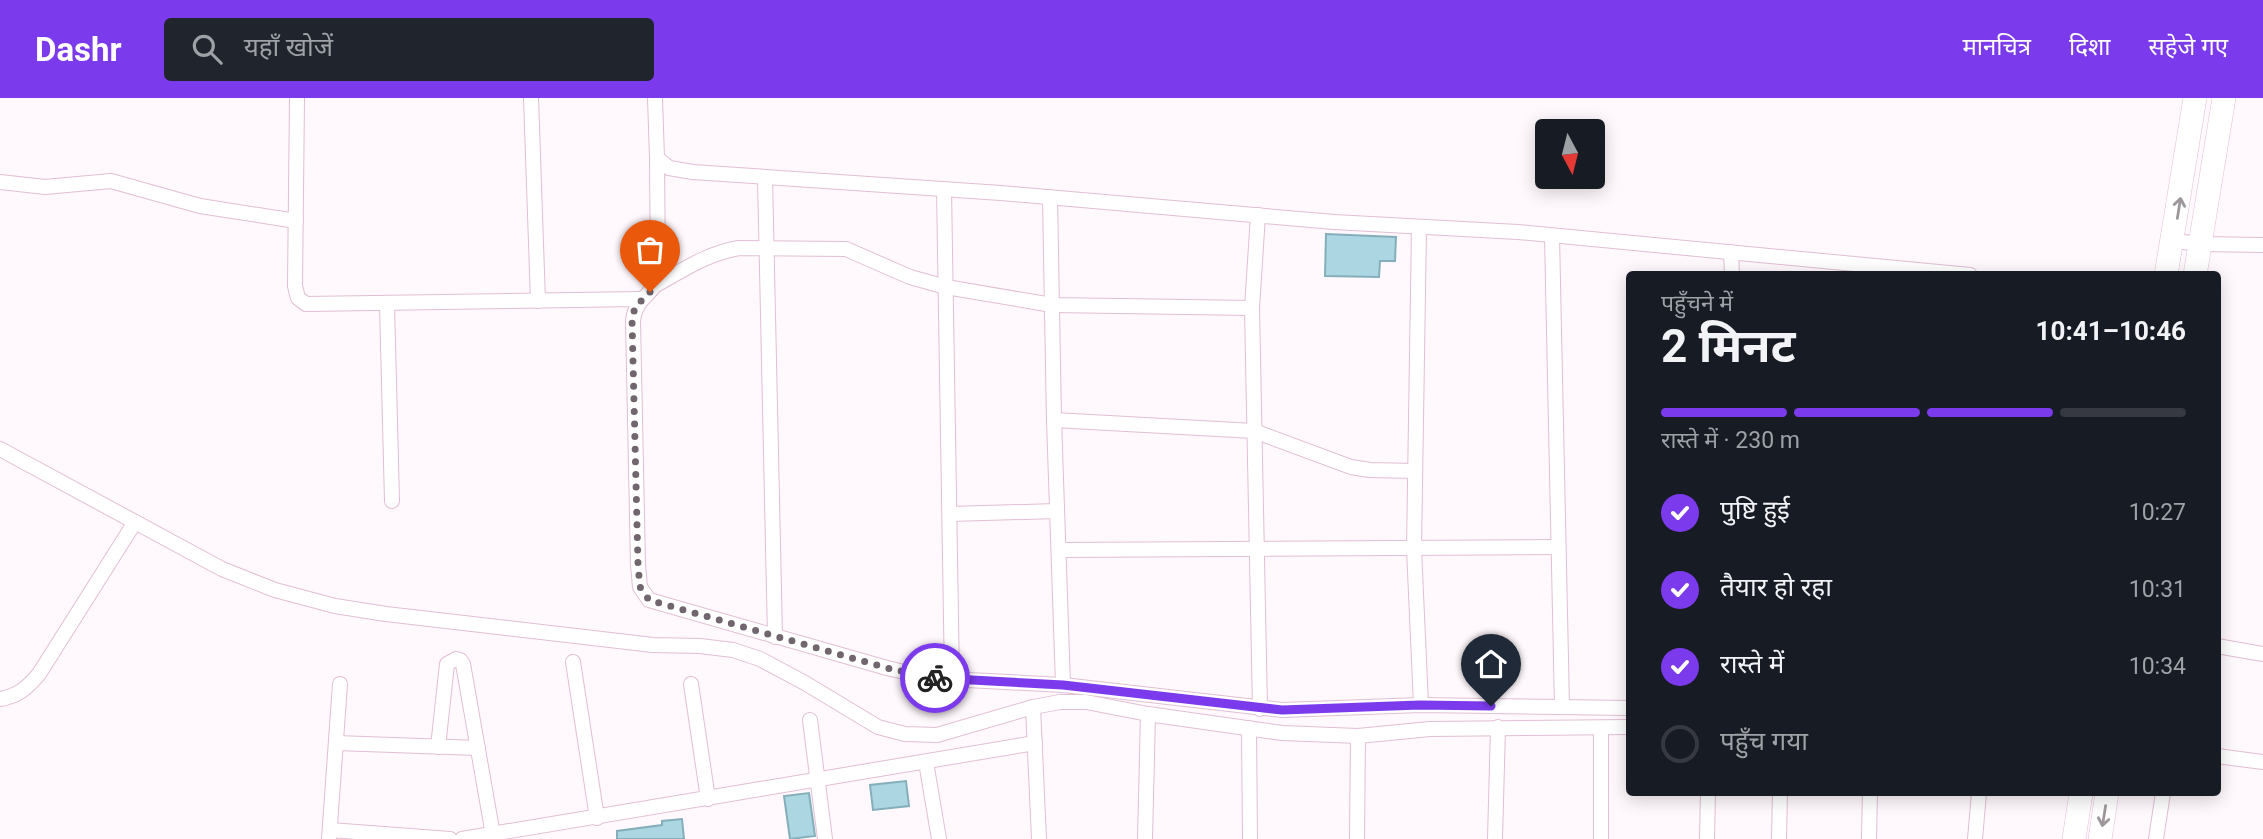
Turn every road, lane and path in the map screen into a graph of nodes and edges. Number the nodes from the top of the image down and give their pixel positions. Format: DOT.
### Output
graph roads {
  1 [pos="297,98"];
  2 [pos="531,98"];
  3 [pos="655,98"];
  4 [pos="2196,98"];
  5 [pos="2224,98"];
  6 [pos="657,158"];
  7 [pos="765,177"];
  8 [pos="0,182"];
  9 [pos="944,189"];
  10 [pos="1050,197"];
  11 [pos="1258,215"];
  12 [pos="296,220"];
  13 [pos="1419,227"];
  14 [pos="1552,236"];
  15 [pos="2174,241"];
  16 [pos="2201,244"];
  17 [pos="2263,245"];
  18 [pos="766,247"];
  19 [pos="1731,252"];
  20 [pos="1826,268"];
  21 [pos="1732,271"];
  22 [pos="1896,271"];
  23 [pos="2167,271"];
  24 [pos="2196,271"];
  25 [pos="656,285"];
  26 [pos="946,287"];
  27 [pos="641,299"];
  28 [pos="538,301"];
  29 [pos="387,304"];
  30 [pos="1052,305"];
  31 [pos="1252,308"];
  32 [pos="1054,421"];
  33 [pos="1254,431"];
  34 [pos="0,449"];
  35 [pos="1415,471"];
  36 [pos="392,501"];
  37 [pos="1057,511"];
  38 [pos="950,514"];
  39 [pos="135,522"];
  40 [pos="1557,547"];
  41 [pos="1256,549"];
  42 [pos="1414,549"];
  43 [pos="1059,551"];
  44 [pos="775,637"];
  45 [pos="2221,647"];
  46 [pos="2263,653"];
  47 [pos="573,662"];
  48 [pos="952,680"];
  49 [pos="340,684"];
  50 [pos="691,684"];
  51 [pos="1063,685"];
  52 [pos="0,699"];
  53 [pos="1420,705"];
  54 [pos="1034,707"];
  55 [pos="1562,707"];
  56 [pos="1626,708"];
  57 [pos="1260,709"];
  58 [pos="1148,714"];
  59 [pos="810,720"];
  60 [pos="1498,727"];
  61 [pos="1626,727"];
  62 [pos="1249,728"];
  63 [pos="1601,728"];
  64 [pos="1358,736"];
  65 [pos="336,743"];
  66 [pos="1035,743"];
  67 [pos="438,747"];
  68 [pos="478,748"];
  69 [pos="2221,757"];
  70 [pos="926,762"];
  71 [pos="2263,762"];
  72 [pos="818,780"];
  73 [pos="1708,796"];
  74 [pos="1780,796"];
  75 [pos="1870,796"];
  76 [pos="1979,796"];
  77 [pos="2081,796"];
  78 [pos="2107,796"];
  79 [pos="2162,796"];
  80 [pos="708,799"];
  81 [pos="597,818"];
  82 [pos="330,835"];
  83 [pos="493,835"];
  84 [pos="441,839"];
  85 [pos="450,839"];
  86 [pos="462,839"];
  87 [pos="825,839"];
  88 [pos="939,839"];
  89 [pos="1039,839"];
  90 [pos="1145,839"];
  91 [pos="1250,839"];
  92 [pos="1357,839"];
  93 [pos="1496,839"];
  94 [pos="1601,839"];
  95 [pos="1707,839"];
  96 [pos="1779,839"];
  97 [pos="1869,839"];
  98 [pos="1975,839"];
  99 [pos="2074,839"];
  100 [pos="2100,839"];
  101 [pos="2155,839"];
  1 -- 12 [label="street"];
  2 -- 28 [label="street"];
  3 -- 6 [label="street"];
  15 -- 4 [label="main road, one-way"];
  5 -- 16 [label="main road"];
  6 -- 7 [label="street"];
  6 -- 25 [label="street"];
  7 -- 9 [label="street"];
  7 -- 18 [label="street"];
  8 -- 12 [label="street"];
  9 -- 10 [label="street"];
  9 -- 26 [label="street"];
  10 -- 11 [label="street"];
  10 -- 30 [label="street"];
  11 -- 13 [label="street"];
  11 -- 31 [label="street"];
  12 -- 29 [label="street"];
  13 -- 14 [label="street"];
  13 -- 35 [label="street"];
  14 -- 19 [label="street"];
  14 -- 40 [label="street"];
  15 -- 16 [label="street"];
  15 -- 23 [label="main road"];
  16 -- 17 [label="street"];
  16 -- 24 [label="main road"];
  18 -- 25 [label="street"];
  18 -- 26 [label="street"];
  18 -- 44 [label="street"];
  19 -- 20 [label="street"];
  19 -- 21 [label="street"];
  20 -- 22 [label="street"];
  25 -- 27 [label="street"];
  26 -- 30 [label="street"];
  26 -- 38 [label="street"];
  27 -- 28 [label="street"];
  27 -- 44 [label="street"];
  28 -- 29 [label="street"];
  29 -- 36 [label="street"];
  30 -- 31 [label="street"];
  30 -- 32 [label="street"];
  31 -- 33 [label="street"];
  32 -- 33 [label="street"];
  32 -- 37 [label="street"];
  33 -- 35 [label="street"];
  33 -- 41 [label="street"];
  34 -- 39 [label="street"];
  35 -- 42 [label="street"];
  37 -- 38 [label="street"];
  37 -- 43 [label="street"];
  38 -- 48 [label="street"];
  39 -- 52 [label="street"];
  39 -- 54 [label="street"];
  40 -- 42 [label="street"];
  40 -- 55 [label="street"];
  41 -- 42 [label="street"];
  41 -- 43 [label="street"];
  41 -- 57 [label="street"];
  42 -- 53 [label="street"];
  43 -- 51 [label="street"];
  44 -- 48 [label="street"];
  45 -- 46 [label="street"];
  47 -- 81 [label="street"];
  48 -- 51 [label="street"];
  49 -- 65 [label="street"];
  50 -- 80 [label="street"];
  51 -- 57 [label="street"];
  53 -- 55 [label="street"];
  53 -- 57 [label="street"];
  54 -- 58 [label="street"];
  54 -- 66 [label="street"];
  55 -- 56 [label="street"];
  58 -- 62 [label="street"];
  58 -- 90 [label="street"];
  59 -- 72 [label="street"];
  60 -- 63 [label="street"];
  60 -- 64 [label="street"];
  60 -- 93 [label="street"];
  61 -- 63 [label="street"];
  62 -- 64 [label="street"];
  62 -- 91 [label="street"];
  63 -- 94 [label="street"];
  64 -- 92 [label="street"];
  65 -- 67 [label="street"];
  65 -- 82 [label="street"];
  66 -- 70 [label="street"];
  66 -- 89 [label="street"];
  67 -- 68 [label="street"];
  67 -- 68 [label="street"];
  68 -- 83 [label="street"];
  69 -- 71 [label="street"];
  70 -- 72 [label="street"];
  70 -- 88 [label="street"];
  72 -- 80 [label="street"];
  72 -- 87 [label="street"];
  73 -- 95 [label="street"];
  74 -- 96 [label="street"];
  75 -- 97 [label="street"];
  76 -- 98 [label="street"];
  77 -- 99 [label="main road"];
  78 -- 100 [label="main road, one-way"];
  79 -- 101 [label="street"];
  80 -- 81 [label="street"];
  81 -- 83 [label="street"];
  82 -- 84 [label="street"];
  83 -- 86 [label="street"];
  84 -- 85 [label="street"];
}
